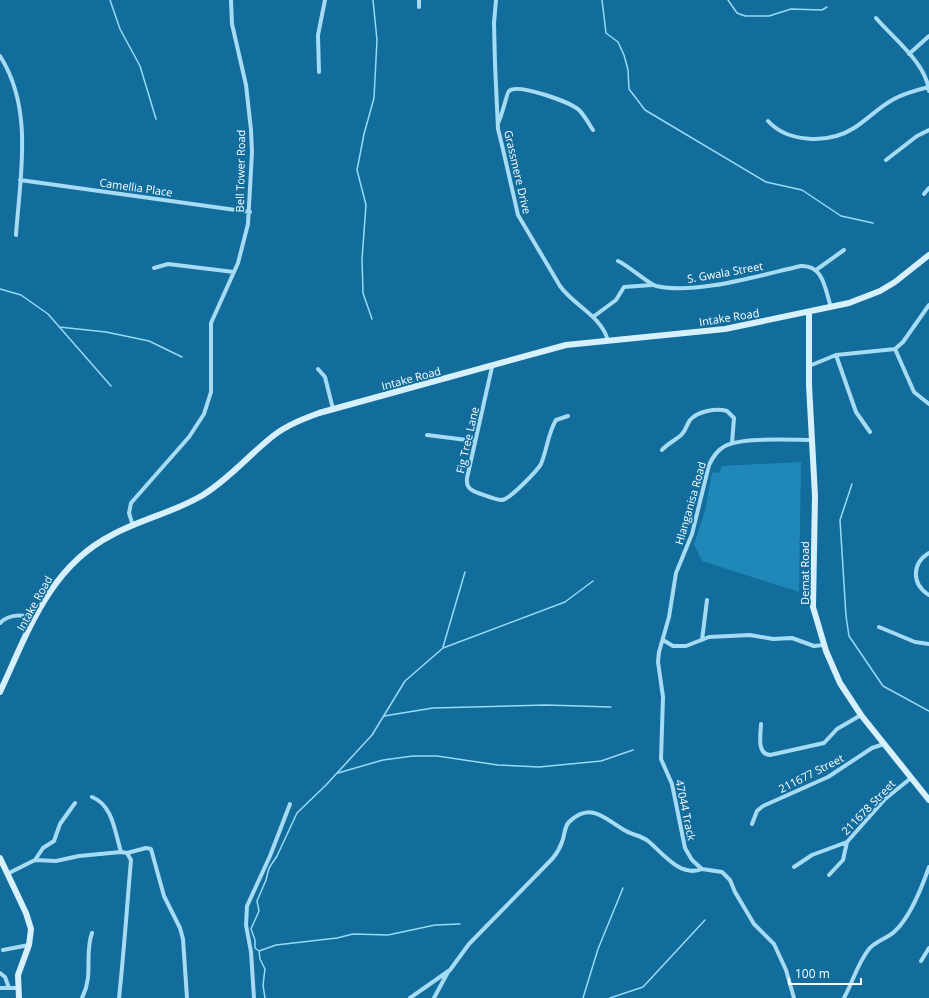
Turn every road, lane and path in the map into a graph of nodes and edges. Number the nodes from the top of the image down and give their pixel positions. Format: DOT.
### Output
graph roads {
  1 [pos="231,0"];
  2 [pos="325,0"];
  3 [pos="419,0"];
  4 [pos="496,0"];
  5 [pos="419,7"];
  6 [pos="876,18"];
  7 [pos="929,36"];
  8 [pos="908,54"];
  9 [pos="0,56"];
  10 [pos="320,72"];
  11 [pos="929,87"];
  12 [pos="929,91"];
  13 [pos="768,121"];
  14 [pos="498,123"];
  15 [pos="593,130"];
  16 [pos="929,130"];
  17 [pos="886,160"];
  18 [pos="20,180"];
  19 [pos="929,188"];
  20 [pos="924,194"];
  21 [pos="250,212"];
  22 [pos="16,235"];
  23 [pos="844,250"];
  24 [pos="929,255"];
  25 [pos="618,261"];
  26 [pos="154,268"];
  27 [pos="816,270"];
  28 [pos="234,272"];
  29 [pos="652,284"];
  30 [pos="929,305"];
  31 [pos="831,307"];
  32 [pos="809,312"];
  33 [pos="593,317"];
  34 [pos="608,341"];
  35 [pos="895,349"];
  36 [pos="836,355"];
  37 [pos="809,366"];
  38 [pos="492,367"];
  39 [pos="318,369"];
  40 [pos="929,404"];
  41 [pos="334,409"];
  42 [pos="568,416"];
  43 [pos="870,432"];
  44 [pos="427,436"];
  45 [pos="812,440"];
  46 [pos="475,441"];
  47 [pos="732,443"];
  48 [pos="662,450"];
  49 [pos="133,526"];
  50 [pos="929,552"];
  51 [pos="929,595"];
  52 [pos="707,600"];
  53 [pos="35,618"];
  54 [pos="0,624"];
  55 [pos="879,627"];
  56 [pos="663,640"];
  57 [pos="702,640"];
  58 [pos="929,644"];
  59 [pos="824,645"];
  60 [pos="660,678"];
  61 [pos="0,692"];
  62 [pos="862,715"];
  63 [pos="761,724"];
  64 [pos="884,744"];
  65 [pos="911,778"];
  66 [pos="92,797"];
  67 [pos="929,800"];
  68 [pos="75,803"];
  69 [pos="290,804"];
  70 [pos="752,824"];
  71 [pos="847,842"];
  72 [pos="120,852"];
  73 [pos="127,853"];
  74 [pos="0,858"];
  75 [pos="36,860"];
  76 [pos="794,867"];
  77 [pos="929,867"];
  78 [pos="702,869"];
  79 [pos="7,874"];
  80 [pos="829,875"];
  81 [pos="92,933"];
  82 [pos="29,945"];
  83 [pos="929,948"];
  84 [pos="3,950"];
  85 [pos="921,961"];
  86 [pos="450,970"];
  87 [pos="0,973"];
  88 [pos="0,988"];
  89 [pos="9,988"];
  90 [pos="18,988"];
  91 [pos="19,998"];
  92 [pos="82,998"];
  93 [pos="119,998"];
  94 [pos="187,998"];
  95 [pos="254,998"];
  96 [pos="410,998"];
  97 [pos="434,998"];
  98 [pos="794,998"];
  99 [pos="844,998"];
  1 -- 21 [label="street, Bell Tower Road"];
  2 -- 10 [label="street"];
  3 -- 5 [label="street"];
  4 -- 14 [label="street, Grassmere Drive"];
  6 -- 8 [label="street"];
  7 -- 8 [label="street"];
  8 -- 11 [label="street"];
  9 -- 18 [label="street"];
  11 -- 12 [label="street"];
  11 -- 13 [label="street"];
  14 -- 15 [label="street"];
  14 -- 33 [label="street, Grassmere Drive"];
  16 -- 17 [label="street"];
  18 -- 21 [label="street, Camellia Place"];
  18 -- 22 [label="street"];
  19 -- 20 [label="street"];
  21 -- 28 [label="street, Bell Tower Road"];
  23 -- 27 [label="street"];
  24 -- 31 [label="street, Intake Road"];
  25 -- 29 [label="street, S. Gwala Street"];
  26 -- 28 [label="street"];
  27 -- 29 [label="street, S. Gwala Street"];
  27 -- 31 [label="street"];
  28 -- 49 [label="street, Bell Tower Road"];
  29 -- 33 [label="street"];
  30 -- 35 [label="street"];
  31 -- 32 [label="street, Intake Road"];
  32 -- 34 [label="street, Intake Road"];
  32 -- 37 [label="street, Demat Road"];
  33 -- 34 [label="street, Grassmere Drive"];
  34 -- 38 [label="street, Intake Road"];
  35 -- 36 [label="street"];
  35 -- 40 [label="street"];
  36 -- 37 [label="street"];
  36 -- 43 [label="street"];
  37 -- 45 [label="street, Demat Road"];
  38 -- 41 [label="street, Intake Road"];
  38 -- 46 [label="street, Fig Tree Lane"];
  39 -- 41 [label="street"];
  41 -- 49 [label="street, Intake Road"];
  42 -- 46 [label="street, Fig Tree Lane"];
  44 -- 46 [label="street"];
  45 -- 47 [label="street"];
  45 -- 59 [label="street, Demat Road"];
  47 -- 48 [label="street"];
  47 -- 56 [label="street, Hlanganisa Road"];
  49 -- 53 [label="street, Intake Road"];
  50 -- 51 [label="street"];
  52 -- 57 [label="street"];
  53 -- 54 [label="street"];
  53 -- 61 [label="street, Intake Road"];
  55 -- 58 [label="street"];
  56 -- 57 [label="street"];
  56 -- 60 [label="street, Hlanganisa Road"];
  57 -- 59 [label="street"];
  59 -- 62 [label="street, Demat Road"];
  60 -- 78 [label="street, 47044 Track"];
  62 -- 63 [label="street"];
  62 -- 64 [label="street, Demat Road"];
  64 -- 65 [label="street, Demat Road"];
  64 -- 70 [label="street, 211677 Street"];
  65 -- 67 [label="street, Demat Road"];
  65 -- 71 [label="street, 211678 Street"];
  66 -- 72 [label="street"];
  68 -- 75 [label="street"];
  69 -- 95 [label="street"];
  71 -- 76 [label="street, 211678 Street"];
  71 -- 80 [label="street"];
  72 -- 73 [label="street"];
  72 -- 75 [label="street"];
  73 -- 93 [label="street"];
  73 -- 94 [label="street"];
  74 -- 79 [label="street"];
  75 -- 79 [label="street"];
  77 -- 99 [label="street"];
  78 -- 86 [label="street"];
  78 -- 98 [label="street"];
  79 -- 82 [label="street"];
  81 -- 92 [label="street"];
  82 -- 84 [label="street"];
  82 -- 90 [label="street"];
  83 -- 85 [label="street"];
  86 -- 96 [label="street"];
  86 -- 97 [label="street"];
  87 -- 89 [label="street"];
  88 -- 89 [label="street"];
  89 -- 90 [label="street"];
  90 -- 91 [label="street"];
}
